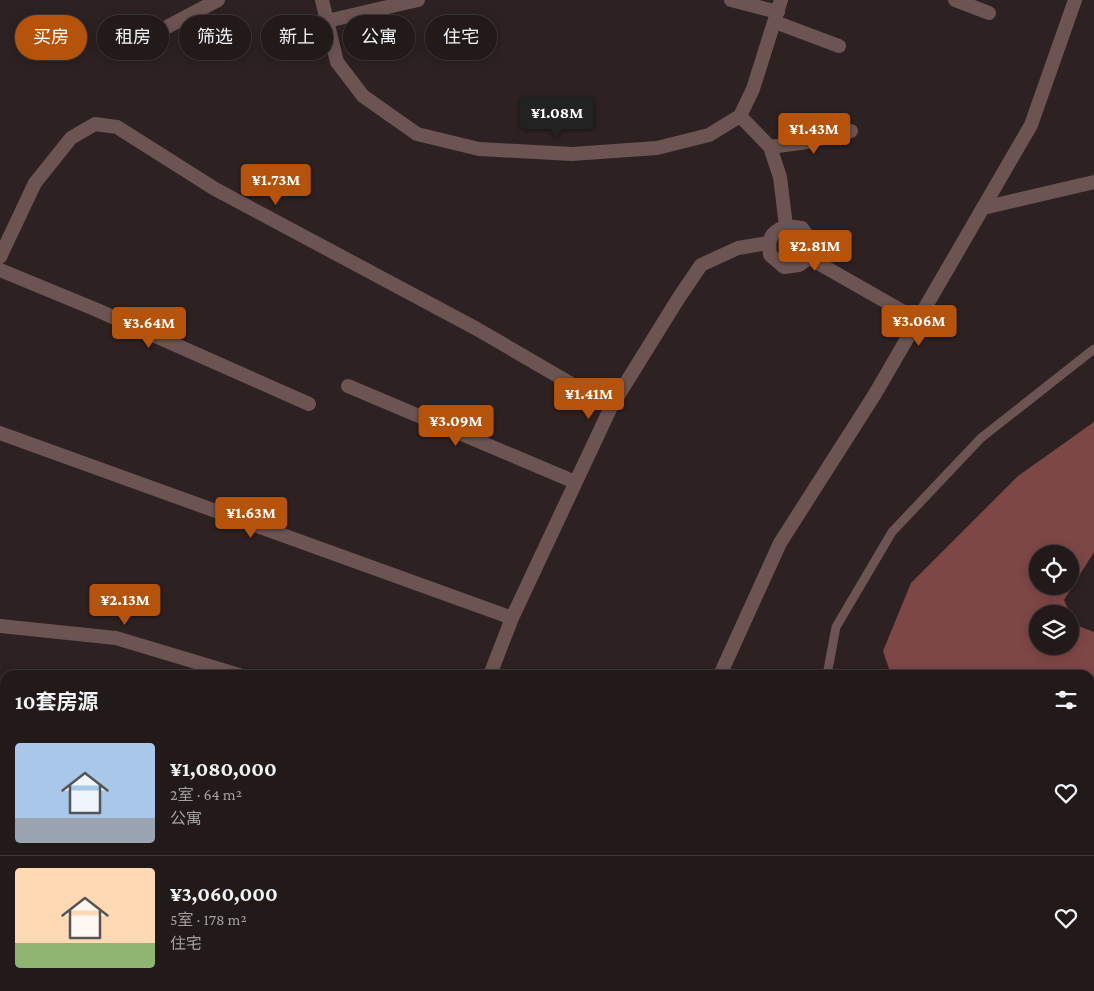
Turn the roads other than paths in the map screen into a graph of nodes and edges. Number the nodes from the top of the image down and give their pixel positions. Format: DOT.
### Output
graph roads {
  1 [pos="218,0"];
  2 [pos="322,0"];
  3 [pos="418,0"];
  4 [pos="731,0"];
  5 [pos="955,0"];
  6 [pos="1075,0"];
  7 [pos="778,11"];
  8 [pos="989,13"];
  9 [pos="326,15"];
  10 [pos="333,20"];
  11 [pos="169,26"];
  12 [pos="333,46"];
  13 [pos="839,46"];
  14 [pos="740,116"];
  15 [pos="851,131"];
  16 [pos="770,147"];
  17 [pos="1094,182"];
  18 [pos="983,208"];
  19 [pos="786,226"];
  20 [pos="768,243"];
  21 [pos="0,256"];
  22 [pos="809,258"];
  23 [pos="0,270"];
  24 [pos="918,320"];
  25 [pos="1094,348"];
  26 [pos="348,386"];
  27 [pos="309,404"];
  28 [pos="611,407"];
  29 [pos="0,433"];
  30 [pos="575,482"];
  31 [pos="512,618"];
  32 [pos="0,626"];
  33 [pos="222,670"];
  34 [pos="492,670"];
  35 [pos="722,670"];
  36 [pos="828,670"];
  1 -- 11 [label="street"];
  2 -- 9 [label="street"];
  3 -- 10 [label="street"];
  4 -- 7 [label="street"];
  5 -- 8 [label="street"];
  6 -- 18 [label="street"];
  7 -- 13 [label="street"];
  7 -- 14 [label="street"];
  12 -- 14 [label="street"];
  14 -- 16 [label="street"];
  15 -- 16 [label="street"];
  16 -- 19 [label="street"];
  17 -- 18 [label="street"];
  18 -- 24 [label="street"];
  19 -- 20 [label="street"];
  19 -- 22 [label="street"];
  20 -- 22 [label="street"];
  20 -- 28 [label="street"];
  21 -- 28 [label="street"];
  22 -- 24 [label="street"];
  23 -- 27 [label="street"];
  24 -- 35 [label="street"];
  25 -- 36 [label="lane"];
  26 -- 30 [label="street"];
  28 -- 30 [label="street"];
  29 -- 31 [label="street"];
  30 -- 31 [label="street"];
  31 -- 34 [label="street"];
  32 -- 33 [label="street"];
}
